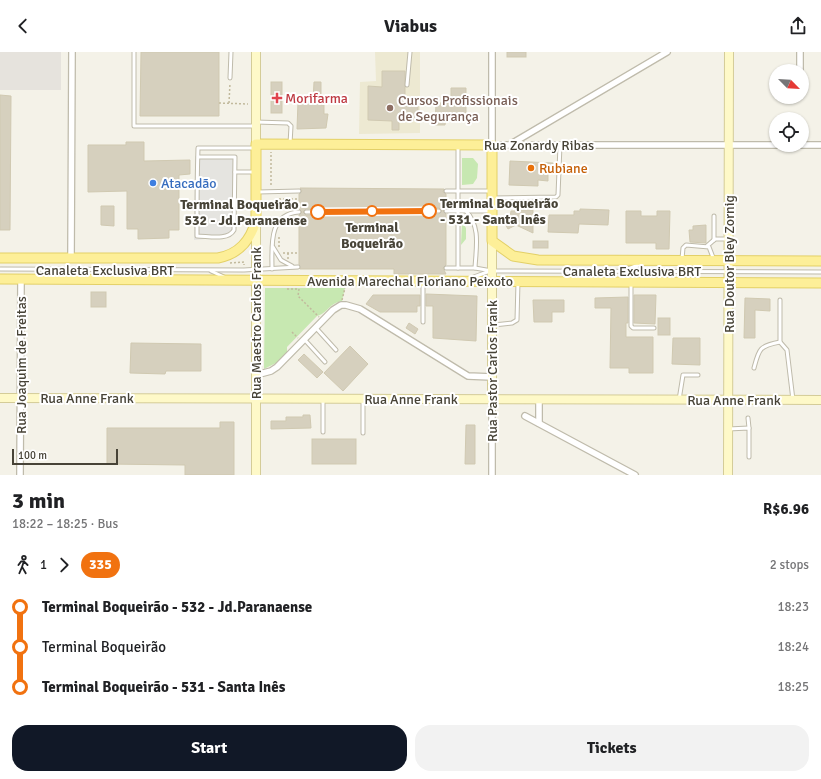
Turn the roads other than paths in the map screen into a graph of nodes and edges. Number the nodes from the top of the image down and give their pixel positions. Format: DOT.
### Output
graph roads {
  1 [pos="72,52"];
  2 [pos="134,52"];
  3 [pos="231,52"];
  4 [pos="256,52"];
  5 [pos="410,52"];
  6 [pos="492,52"];
  7 [pos="667,52"];
  8 [pos="729,52"];
  9 [pos="800,52"];
  10 [pos="800,64"];
  11 [pos="230,78"];
  12 [pos="408,85"];
  13 [pos="256,124"];
  14 [pos="290,144"];
  15 [pos="458,144"];
  16 [pos="492,144"];
  17 [pos="511,145"];
  18 [pos="560,145"];
  19 [pos="729,145"];
  20 [pos="821,145"];
  21 [pos="256,146"];
  22 [pos="198,157"];
  23 [pos="235,172"];
  24 [pos="256,172"];
  25 [pos="300,191"];
  26 [pos="446,191"];
  27 [pos="458,191"];
  28 [pos="256,192"];
  29 [pos="492,195"];
  30 [pos="374,211"];
  31 [pos="439,211"];
  32 [pos="446,211"];
  33 [pos="458,211"];
  34 [pos="466,211"];
  35 [pos="492,211"];
  36 [pos="299,212"];
  37 [pos="306,212"];
  38 [pos="381,212"];
  39 [pos="714,216"];
  40 [pos="256,221"];
  41 [pos="279,221"];
  42 [pos="729,239"];
  43 [pos="714,240"];
  44 [pos="492,241"];
  45 [pos="272,243"];
  46 [pos="707,246"];
  47 [pos="0,258"];
  48 [pos="71,258"];
  49 [pos="649,260"];
  50 [pos="682,261"];
  51 [pos="714,261"];
  52 [pos="729,261"];
  53 [pos="821,261"];
  54 [pos="446,268"];
  55 [pos="458,268"];
  56 [pos="476,268"];
  57 [pos="0,269"];
  58 [pos="272,269"];
  59 [pos="209,270"];
  60 [pos="256,270"];
  61 [pos="492,271"];
  62 [pos="572,271"];
  63 [pos="622,271"];
  64 [pos="729,272"];
  65 [pos="821,272"];
  66 [pos="0,279"];
  67 [pos="21,280"];
  68 [pos="231,280"];
  69 [pos="256,280"];
  70 [pos="423,281"];
  71 [pos="460,281"];
  72 [pos="492,282"];
  73 [pos="518,282"];
  74 [pos="604,282"];
  75 [pos="630,282"];
  76 [pos="729,283"];
  77 [pos="821,283"];
  78 [pos="780,300"];
  79 [pos="423,322"];
  80 [pos="492,325"];
  81 [pos="316,328"];
  82 [pos="654,328"];
  83 [pos="304,339"];
  84 [pos="780,342"];
  85 [pos="336,350"];
  86 [pos="326,362"];
  87 [pos="754,368"];
  88 [pos="256,375"];
  89 [pos="698,375"];
  90 [pos="492,377"];
  91 [pos="0,398"];
  92 [pos="21,398"];
  93 [pos="256,398"];
  94 [pos="323,399"];
  95 [pos="363,399"];
  96 [pos="492,399"];
  97 [pos="539,399"];
  98 [pos="680,400"];
  99 [pos="728,400"];
  100 [pos="794,400"];
  101 [pos="821,400"];
  102 [pos="525,416"];
  103 [pos="748,418"];
  104 [pos="539,424"];
  105 [pos="749,428"];
  106 [pos="728,429"];
  107 [pos="322,432"];
  108 [pos="363,433"];
  109 [pos="749,457"];
  110 [pos="20,475"];
  111 [pos="256,475"];
  112 [pos="492,475"];
  113 [pos="635,475"];
  114 [pos="728,475"];
  1 -- 48 [label="street"];
  2 -- 13 [label="lane"];
  3 -- 11 [label="lane"];
  4 -- 13 [label="main road, Rua Maestro Carlos Frank"];
  5 -- 12 [label="lane"];
  6 -- 16 [label="street, Rua Pastor Carlos Frank"];
  7 -- 17 [label="street"];
  8 -- 19 [label="main road, Rua Doutor Bley Zornig"];
  9 -- 10 [label="street"];
  13 -- 14 [label="lane"];
  13 -- 21 [label="main road, Rua Maestro Carlos Frank"];
  14 -- 15 [label="main road, Rua Zonardy Ribas"];
  14 -- 21 [label="main road, Rua Zonardy Ribas"];
  15 -- 16 [label="main road, Rua Zonardy Ribas"];
  15 -- 27 [label="lane"];
  16 -- 17 [label="street, Rua Zonardy Ribas"];
  16 -- 29 [label="main road, Rua Pastor Carlos Frank"];
  17 -- 18 [label="street, Rua Zonardy Ribas"];
  18 -- 19 [label="street, Rua Zonardy Ribas"];
  18 -- 29 [label="lane"];
  19 -- 20 [label="street, Rua Zonardy Ribas"];
  19 -- 42 [label="main road, Rua Doutor Bley Zornig"];
  21 -- 22 [label="lane"];
  21 -- 24 [label="main road, Rua Maestro Carlos Frank"];
  22 -- 23 [label="lane"];
  22 -- 23 [label="lane"];
  23 -- 24 [label="lane"];
  24 -- 28 [label="main road, Rua Maestro Carlos Frank"];
  25 -- 28 [label="lane"];
  26 -- 27 [label="lane"];
  27 -- 29 [label="lane"];
  27 -- 33 [label="lane"];
  28 -- 40 [label="main road, Rua Maestro Carlos Frank"];
  29 -- 35 [label="main road, Rua Pastor Carlos Frank"];
  30 -- 37 [label="lane"];
  31 -- 38 [label="lane"];
  32 -- 33 [label="lane"];
  33 -- 34 [label="lane"];
  33 -- 55 [label="lane"];
  34 -- 35 [label="lane"];
  34 -- 56 [label="lane"];
  35 -- 44 [label="main road, Rua Pastor Carlos Frank"];
  36 -- 41 [label="lane"];
  39 -- 43 [label="lane"];
  40 -- 41 [label="lane"];
  40 -- 48 [label="main road"];
  40 -- 60 [label="main road, Rua Maestro Carlos Frank"];
  41 -- 45 [label="lane"];
  42 -- 43 [label="lane"];
  42 -- 52 [label="main road, Rua Doutor Bley Zornig"];
  43 -- 46 [label="lane"];
  44 -- 49 [label="main road, Avenida Marechal Floriano Peixoto"];
  44 -- 61 [label="main road, Rua Pastor Carlos Frank"];
  45 -- 58 [label="lane"];
  45 -- 58 [label="lane, Canaleta Exclusiva BRT"];
  46 -- 50 [label="lane"];
  46 -- 51 [label="lane"];
  47 -- 48 [label="main road"];
  49 -- 50 [label="main road, Avenida Marechal Floriano Peixoto"];
  49 -- 63 [label="lane"];
  50 -- 51 [label="main road, Avenida Marechal Floriano Peixoto"];
  51 -- 52 [label="main road, Avenida Marechal Floriano Peixoto"];
  52 -- 53 [label="main road, Avenida Marechal Floriano Peixoto"];
  52 -- 64 [label="main road, Rua Doutor Bley Zornig"];
  54 -- 55 [label="lane"];
  55 -- 56 [label="lane, Canaleta Exclusiva BRT"];
  56 -- 61 [label="lane, Canaleta Exclusiva BRT"];
  57 -- 59 [label="lane, Canaleta Exclusiva BRT"];
  58 -- 60 [label="lane, Canaleta Exclusiva BRT"];
  59 -- 60 [label="lane, Canaleta Exclusiva BRT"];
  59 -- 68 [label="lane, Canaleta Exclusiva BRT"];
  60 -- 69 [label="main road, Rua Maestro Carlos Frank"];
  61 -- 62 [label="lane, Canaleta Exclusiva BRT"];
  61 -- 71 [label="lane, Canaleta Exclusiva BRT"];
  61 -- 72 [label="main road, Rua Pastor Carlos Frank"];
  62 -- 63 [label="lane, Canaleta Exclusiva BRT"];
  62 -- 74 [label="lane"];
  63 -- 64 [label="lane, Canaleta Exclusiva BRT"];
  64 -- 65 [label="lane, Canaleta Exclusiva BRT"];
  64 -- 76 [label="main road, Rua Doutor Bley Zornig"];
  66 -- 67 [label="main road, Avenida Marechal Floriano Peixoto"];
  67 -- 68 [label="main road, Avenida Marechal Floriano Peixoto"];
  67 -- 92 [label="street, Rua Joaquim de Freitas"];
  68 -- 69 [label="main road, Avenida Marechal Floriano Peixoto"];
  69 -- 70 [label="main road, Avenida Marechal Floriano Peixoto"];
  69 -- 88 [label="main road, Rua Maestro Carlos Frank"];
  70 -- 71 [label="main road, Avenida Marechal Floriano Peixoto"];
  70 -- 79 [label="lane"];
  71 -- 72 [label="main road, Avenida Marechal Floriano Peixoto"];
  72 -- 73 [label="main road, Avenida Marechal Floriano Peixoto"];
  72 -- 80 [label="main road, Rua Pastor Carlos Frank"];
  73 -- 74 [label="main road, Avenida Marechal Floriano Peixoto"];
  73 -- 80 [label="lane"];
  74 -- 75 [label="main road, Avenida Marechal Floriano Peixoto"];
  75 -- 76 [label="main road, Avenida Marechal Floriano Peixoto"];
  75 -- 82 [label="lane"];
  76 -- 77 [label="main road, Avenida Marechal Floriano Peixoto"];
  76 -- 99 [label="main road, Rua Doutor Bley Zornig"];
  78 -- 84 [label="lane"];
  80 -- 90 [label="main road, Rua Pastor Carlos Frank"];
  81 -- 83 [label="street"];
  81 -- 85 [label="lane"];
  81 -- 90 [label="street"];
  83 -- 86 [label="lane"];
  83 -- 88 [label="street"];
  84 -- 87 [label="lane"];
  84 -- 100 [label="lane"];
  88 -- 93 [label="main road, Rua Maestro Carlos Frank"];
  89 -- 98 [label="lane"];
  90 -- 96 [label="main road, Rua Pastor Carlos Frank"];
  91 -- 92 [label="main road, Rua Anne Frank"];
  92 -- 93 [label="main road, Rua Anne Frank"];
  92 -- 110 [label="street, Rua Joaquim de Freitas"];
  93 -- 94 [label="main road, Rua Anne Frank"];
  93 -- 111 [label="main road, Rua Maestro Carlos Frank"];
  94 -- 95 [label="main road, Rua Anne Frank"];
  94 -- 107 [label="lane"];
  95 -- 96 [label="main road, Rua Anne Frank"];
  95 -- 108 [label="lane"];
  96 -- 97 [label="main road, Rua Anne Frank"];
  96 -- 112 [label="street, Rua Pastor Carlos Frank"];
  97 -- 98 [label="main road, Rua Anne Frank"];
  97 -- 104 [label="street"];
  98 -- 99 [label="main road, Rua Anne Frank"];
  99 -- 100 [label="main road, Rua Anne Frank"];
  99 -- 106 [label="main road, Rua Doutor Bley Zornig"];
  100 -- 101 [label="main road, Rua Anne Frank"];
  102 -- 104 [label="street"];
  103 -- 105 [label="lane"];
  104 -- 113 [label="street"];
  105 -- 106 [label="lane"];
  105 -- 109 [label="lane"];
  106 -- 114 [label="main road, Rua Doutor Bley Zornig"];
}
